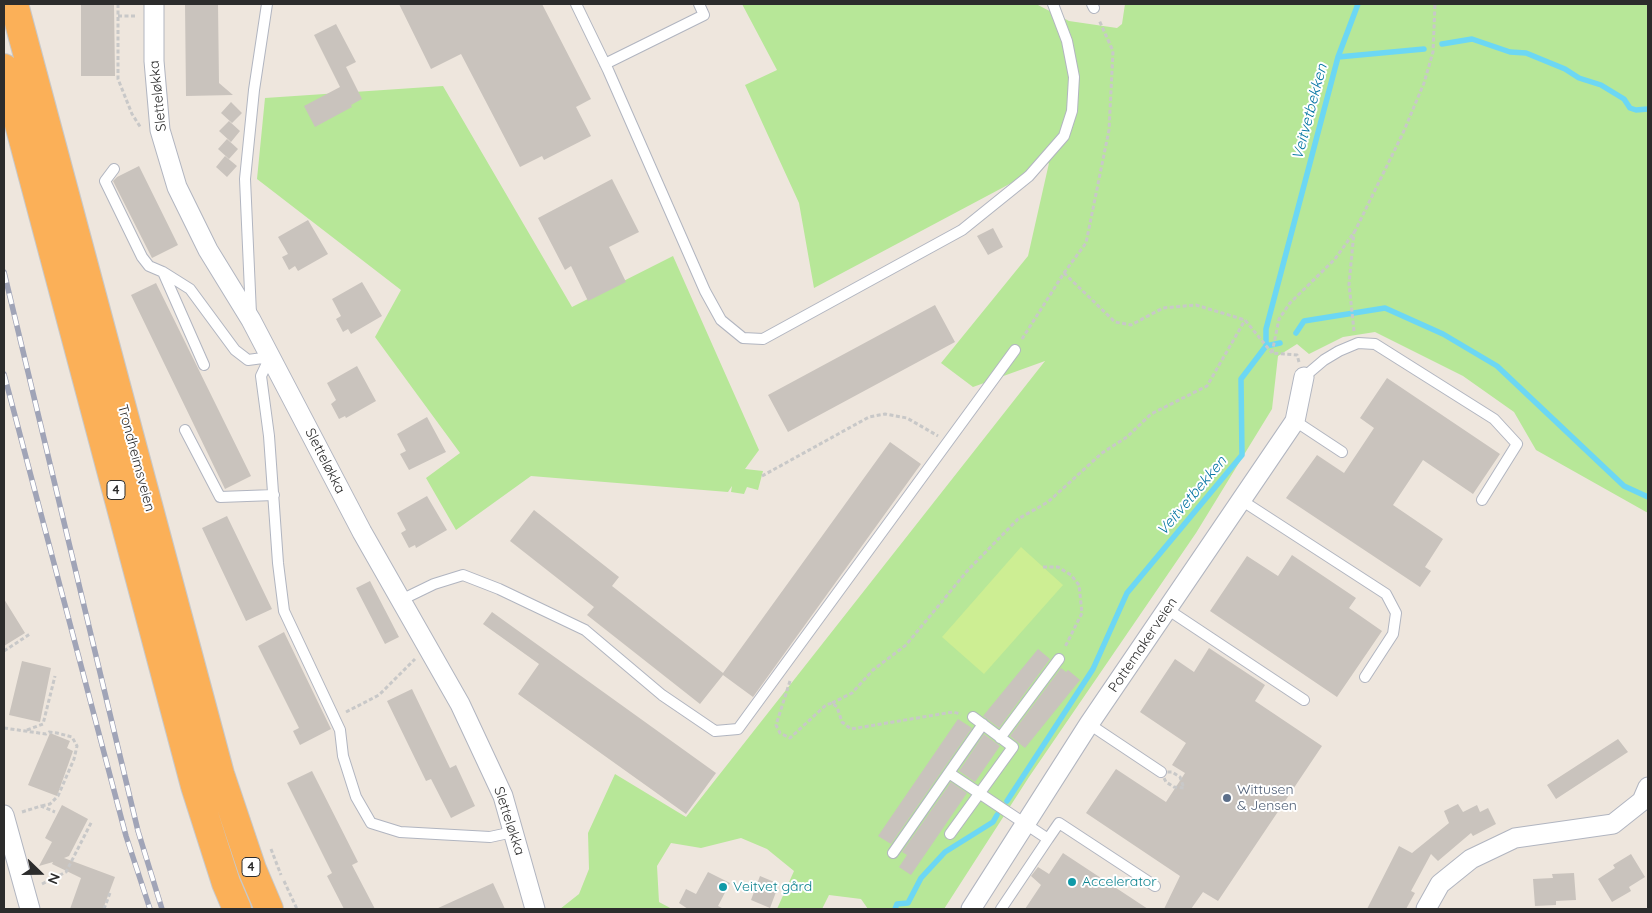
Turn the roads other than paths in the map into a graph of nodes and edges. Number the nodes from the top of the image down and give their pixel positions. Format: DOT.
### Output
graph roads {
  1 [pos="14,4"];
  2 [pos="154,4"];
  3 [pos="267,4"];
  4 [pos="576,4"];
  5 [pos="699,4"];
  6 [pos="1053,4"];
  7 [pos="605,64"];
  8 [pos="4,68"];
  9 [pos="114,169"];
  10 [pos="163,272"];
  11 [pos="251,320"];
  12 [pos="1014,350"];
  13 [pos="270,357"];
  14 [pos="204,365"];
  15 [pos="1304,377"];
  16 [pos="1295,421"];
  17 [pos="185,430"];
  18 [pos="1342,452"];
  19 [pos="274,495"];
  20 [pos="1241,500"];
  21 [pos="1482,500"];
  22 [pos="401,600"];
  23 [pos="1167,609"];
  24 [pos="1059,659"];
  25 [pos="1365,677"];
  26 [pos="1304,700"];
  27 [pos="973,717"];
  28 [pos="983,724"];
  29 [pos="1089,724"];
  30 [pos="1000,738"];
  31 [pos="1161,772"];
  32 [pos="950,773"];
  33 [pos="1648,787"];
  34 [pos="979,793"];
  35 [pos="4,816"];
  36 [pos="1025,824"];
  37 [pos="513,832"];
  38 [pos="950,834"];
  39 [pos="1048,839"];
  40 [pos="893,853"];
  41 [pos="1155,886"];
  42 [pos="28,900"];
  43 [pos="237,909"];
  44 [pos="270,909"];
  45 [pos="534,909"];
  46 [pos="971,909"];
  47 [pos="1002,909"];
  48 [pos="1426,909"];
  1 -- 44 [label="highway, Trondheimsveien / 4"];
  2 -- 11 [label="street, Sletteløkka"];
  3 -- 11 [label="lane"];
  4 -- 7 [label="lane"];
  5 -- 7 [label="lane"];
  6 -- 7 [label="lane"];
  8 -- 43 [label="highway, Trondheimsveien / 4"];
  9 -- 10 [label="lane"];
  10 -- 13 [label="lane"];
  10 -- 14 [label="lane"];
  11 -- 13 [label="street, Sletteløkka"];
  12 -- 22 [label="lane"];
  13 -- 19 [label="lane"];
  13 -- 22 [label="street, Sletteløkka"];
  15 -- 16 [label="street, Pottemakerveien"];
  15 -- 21 [label="lane"];
  16 -- 18 [label="lane"];
  16 -- 20 [label="street, Pottemakerveien"];
  17 -- 19 [label="lane"];
  19 -- 37 [label="lane"];
  20 -- 23 [label="street, Pottemakerveien"];
  20 -- 25 [label="lane"];
  22 -- 37 [label="street, Sletteløkka"];
  23 -- 26 [label="lane"];
  23 -- 29 [label="street, Pottemakerveien"];
  24 -- 30 [label="lane"];
  27 -- 28 [label="lane"];
  28 -- 30 [label="lane"];
  28 -- 32 [label="lane"];
  29 -- 31 [label="lane"];
  29 -- 36 [label="street, Pottemakerveien"];
  30 -- 34 [label="lane"];
  32 -- 34 [label="lane"];
  32 -- 40 [label="lane"];
  33 -- 48 [label="street"];
  34 -- 36 [label="lane"];
  34 -- 38 [label="lane"];
  35 -- 42 [label="street"];
  36 -- 39 [label="lane"];
  36 -- 46 [label="street, Pottemakerveien"];
  37 -- 45 [label="street, Sletteløkka"];
  39 -- 41 [label="lane"];
  39 -- 47 [label="lane"];
}
